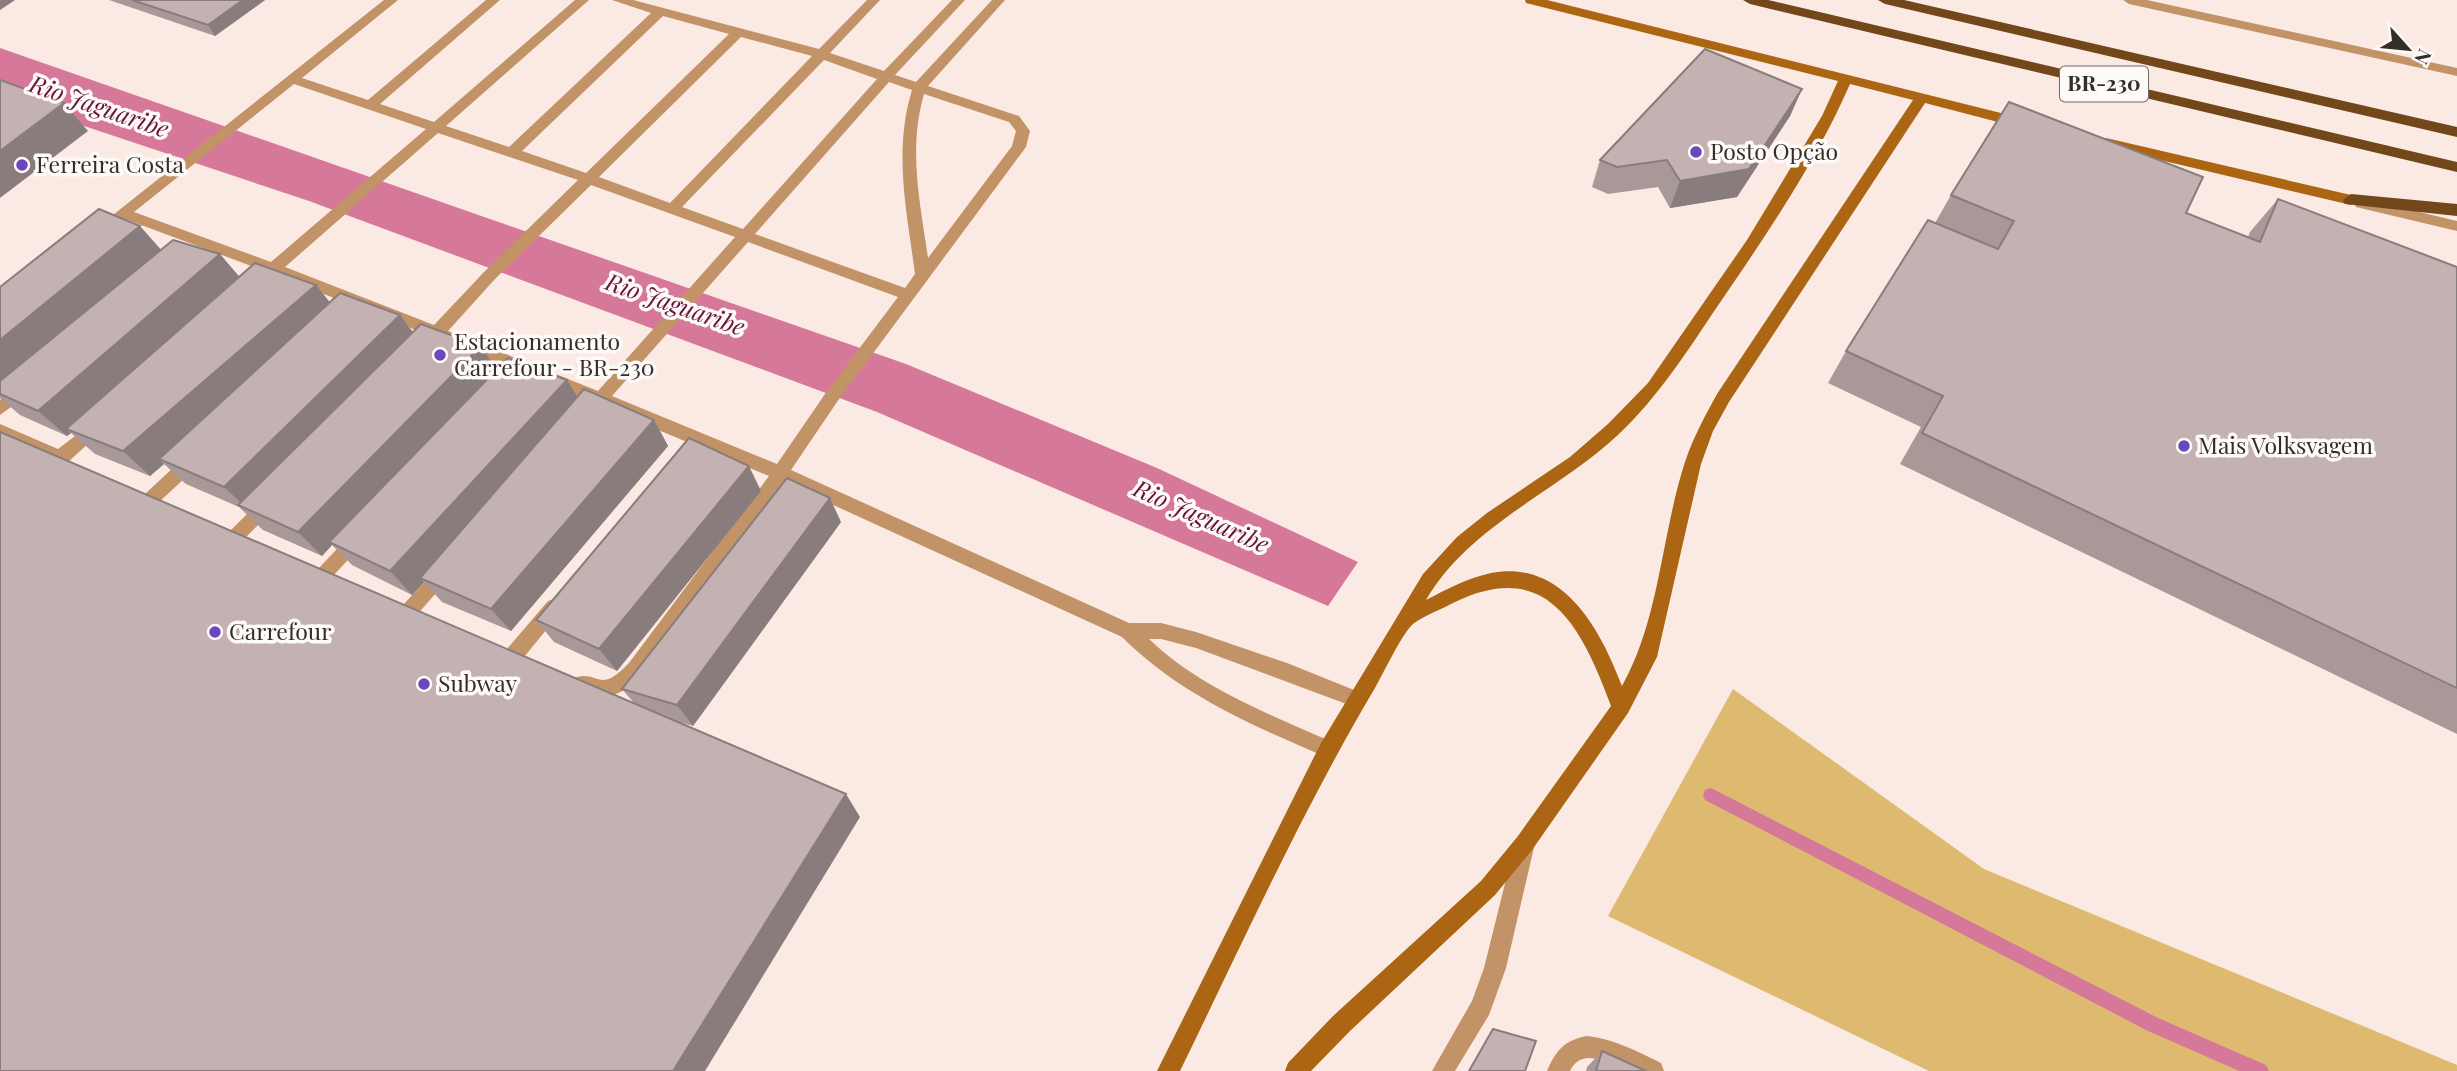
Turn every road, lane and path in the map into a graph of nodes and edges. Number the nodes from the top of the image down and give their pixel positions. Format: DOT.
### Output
graph roads {
  1 [pos="392,0"];
  2 [pos="494,0"];
  3 [pos="583,0"];
  4 [pos="618,0"];
  5 [pos="874,0"];
  6 [pos="959,0"];
  7 [pos="999,0"];
  8 [pos="1531,0"];
  9 [pos="1750,0"];
  10 [pos="1885,0"];
  11 [pos="2129,0"];
  12 [pos="660,12"];
  13 [pos="737,33"];
  14 [pos="820,54"];
  15 [pos="2457,72"];
  16 [pos="886,77"];
  17 [pos="292,79"];
  18 [pos="1845,80"];
  19 [pos="919,86"];
  20 [pos="1921,99"];
  21 [pos="369,106"];
  22 [pos="2042,128"];
  23 [pos="438,129"];
  24 [pos="2457,132"];
  25 [pos="2096,140"];
  26 [pos="511,153"];
  27 [pos="2457,167"];
  28 [pos="590,179"];
  29 [pos="2351,200"];
  30 [pos="672,209"];
  31 [pos="2457,209"];
  32 [pos="123,213"];
  33 [pos="2457,226"];
  34 [pos="748,235"];
  35 [pos="92,237"];
  36 [pos="273,269"];
  37 [pos="923,276"];
  38 [pos="253,287"];
  39 [pos="908,295"];
  40 [pos="436,333"];
  41 [pos="418,352"];
  42 [pos="32,383"];
  43 [pos="601,398"];
  44 [pos="0,409"];
  45 [pos="110,413"];
  46 [pos="574,429"];
  47 [pos="0,431"];
  48 [pos="202,452"];
  49 [pos="59,458"];
  50 [pos="82,468"];
  51 [pos="780,473"];
  52 [pos="285,487"];
  53 [pos="152,498"];
  54 [pos="371,525"];
  55 [pos="237,535"];
  56 [pos="455,561"];
  57 [pos="324,574"];
  58 [pos="565,593"];
  59 [pos="1405,620"];
  60 [pos="431,621"];
  61 [pos="1128,631"];
  62 [pos="513,656"];
  63 [pos="562,676"];
  64 [pos="1357,700"];
  65 [pos="1621,707"];
  66 [pos="1328,749"];
  67 [pos="1525,843"];
  68 [pos="1168,1071"];
  69 [pos="1296,1071"];
  70 [pos="1443,1071"];
  71 [pos="1558,1071"];
  72 [pos="1653,1071"];
  1 -- 17 [label="street"];
  2 -- 21 [label="street"];
  3 -- 23 [label="street"];
  4 -- 12 [label="street"];
  5 -- 14 [label="street"];
  6 -- 16 [label="street"];
  7 -- 19 [label="street"];
  8 -- 18 [label="main road"];
  9 -- 27 [label="highway, BR-230"];
  10 -- 24 [label="highway, BR-230"];
  11 -- 15 [label="street"];
  12 -- 13 [label="street"];
  12 -- 26 [label="street"];
  13 -- 14 [label="street"];
  13 -- 28 [label="street"];
  14 -- 16 [label="street"];
  14 -- 30 [label="street"];
  16 -- 19 [label="street"];
  16 -- 34 [label="street"];
  17 -- 21 [label="street"];
  17 -- 32 [label="street"];
  18 -- 20 [label="main road"];
  18 -- 59 [label="main road"];
  19 -- 37 [label="street"];
  19 -- 37 [label="street"];
  20 -- 22 [label="main road"];
  20 -- 65 [label="main road"];
  21 -- 23 [label="street"];
  23 -- 26 [label="street"];
  23 -- 36 [label="street"];
  25 -- 29 [label="main road"];
  26 -- 28 [label="street"];
  28 -- 30 [label="street"];
  28 -- 40 [label="street"];
  29 -- 31 [label="highway"];
  29 -- 33 [label="street"];
  30 -- 34 [label="street"];
  32 -- 35 [label="street"];
  32 -- 36 [label="street"];
  34 -- 39 [label="street"];
  34 -- 43 [label="street"];
  36 -- 38 [label="street"];
  36 -- 40 [label="street"];
  37 -- 39 [label="street"];
  39 -- 51 [label="street"];
  40 -- 41 [label="street"];
  40 -- 43 [label="street"];
  42 -- 44 [label="street"];
  43 -- 46 [label="street"];
  43 -- 51 [label="street"];
  45 -- 49 [label="street"];
  47 -- 49 [label="street"];
  48 -- 53 [label="street"];
  49 -- 50 [label="street"];
  51 -- 61 [label="street"];
  51 -- 63 [label="street"];
  52 -- 55 [label="street"];
  54 -- 57 [label="street"];
  56 -- 60 [label="street"];
  58 -- 62 [label="street"];
  59 -- 64 [label="main road"];
  59 -- 65 [label="main road"];
  61 -- 64 [label="street"];
  61 -- 66 [label="street"];
  64 -- 66 [label="main road"];
  65 -- 67 [label="main road"];
  66 -- 68 [label="main road"];
  67 -- 69 [label="main road"];
  67 -- 70 [label="street"];
  71 -- 72 [label="street"];
}
